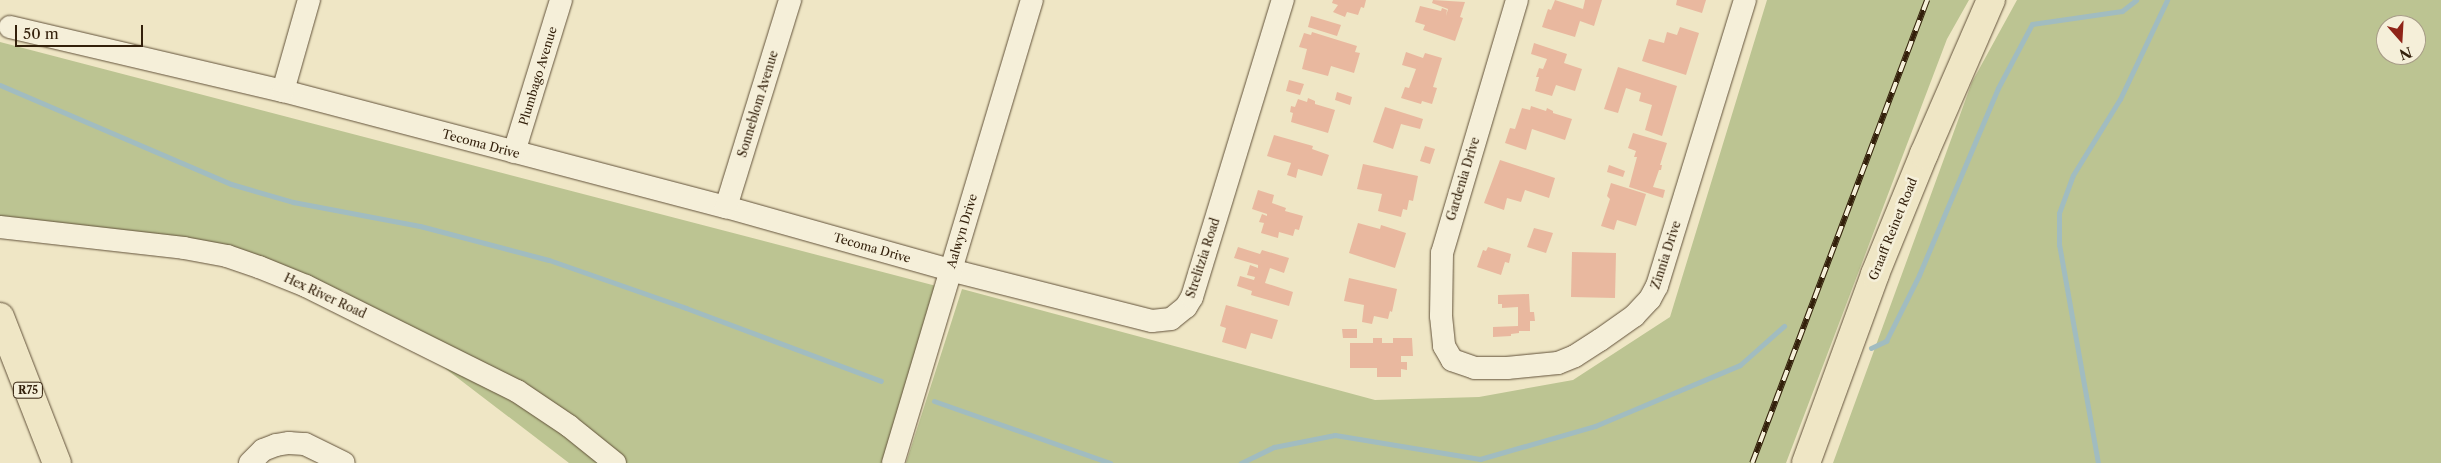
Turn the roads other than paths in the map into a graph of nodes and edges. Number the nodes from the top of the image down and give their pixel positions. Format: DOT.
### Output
graph roads {
  1 [pos="309,0"];
  2 [pos="561,0"];
  3 [pos="790,0"];
  4 [pos="1032,0"];
  5 [pos="1282,0"];
  6 [pos="1517,0"];
  7 [pos="1745,0"];
  8 [pos="1991,0"];
  9 [pos="10,27"];
  10 [pos="283,91"];
  11 [pos="514,152"];
  12 [pos="726,208"];
  13 [pos="0,227"];
  14 [pos="950,270"];
  15 [pos="0,317"];
  16 [pos="1452,360"];
  17 [pos="57,463"];
  18 [pos="250,463"];
  19 [pos="344,463"];
  20 [pos="614,463"];
  21 [pos="893,463"];
  22 [pos="1806,463"];
  1 -- 10 [label="street"];
  2 -- 11 [label="street, Plumbago Avenue"];
  3 -- 12 [label="street, Sonneblom Avenue"];
  4 -- 14 [label="street, Aalwyn Drive"];
  5 -- 14 [label="street, Strelitzia Road"];
  6 -- 16 [label="street, Gardenia Drive"];
  7 -- 16 [label="street, Zinnia Drive"];
  8 -- 22 [label="main road, Graaff Reinet Road"];
  9 -- 10 [label="street, Tecoma Drive"];
  10 -- 11 [label="street, Tecoma Drive"];
  11 -- 12 [label="street, Tecoma Drive"];
  12 -- 14 [label="street, Tecoma Drive"];
  13 -- 20 [label="street, Hex River Road"];
  14 -- 21 [label="street, Aalwyn Drive"];
  15 -- 17 [label="main road, R75"];
  18 -- 19 [label="street"];
}
